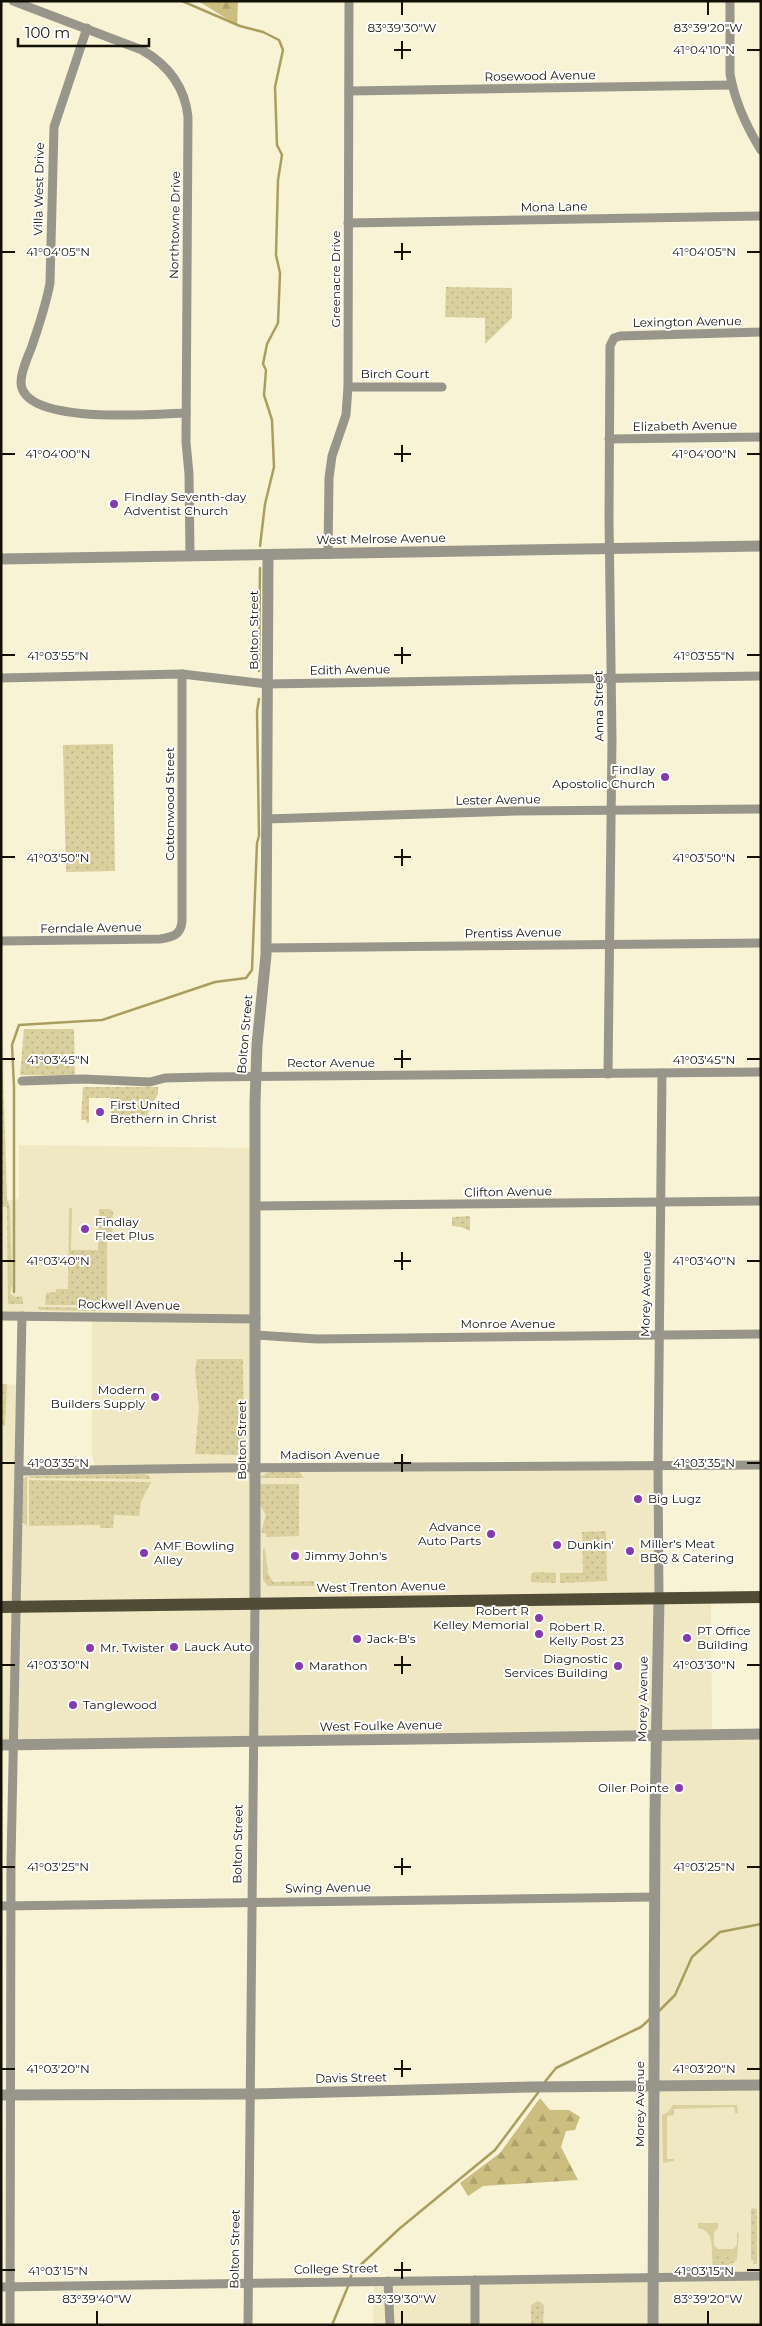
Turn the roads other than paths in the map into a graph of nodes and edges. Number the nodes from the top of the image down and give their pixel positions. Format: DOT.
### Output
graph roads {
  1 [pos="13,1"];
  2 [pos="349,1"];
  3 [pos="730,1"];
  4 [pos="87,28"];
  5 [pos="732,85"];
  6 [pos="349,91"];
  7 [pos="761,150"];
  8 [pos="761,216"];
  9 [pos="348,223"];
  10 [pos="761,332"];
  11 [pos="614,338"];
  12 [pos="348,387"];
  13 [pos="442,387"];
  14 [pos="186,413"];
  15 [pos="761,437"];
  16 [pos="609,440"];
  17 [pos="761,546"];
  18 [pos="610,549"];
  19 [pos="328,554"];
  20 [pos="268,555"];
  21 [pos="190,556"];
  22 [pos="1,559"];
  23 [pos="182,674"];
  24 [pos="761,676"];
  25 [pos="1,678"];
  26 [pos="611,679"];
  27 [pos="267,684"];
  28 [pos="761,809"];
  29 [pos="611,810"];
  30 [pos="266,818"];
  31 [pos="179,933"];
  32 [pos="1,941"];
  33 [pos="761,943"];
  34 [pos="609,945"];
  35 [pos="266,948"];
  36 [pos="761,1072"];
  37 [pos="662,1073"];
  38 [pos="608,1074"];
  39 [pos="256,1076"];
  40 [pos="22,1081"];
  41 [pos="761,1201"];
  42 [pos="660,1202"];
  43 [pos="256,1206"];
  44 [pos="1,1316"];
  45 [pos="22,1316"];
  46 [pos="256,1318"];
  47 [pos="761,1334"];
  48 [pos="256,1335"];
  49 [pos="659,1335"];
  50 [pos="658,1466"];
  51 [pos="761,1466"];
  52 [pos="256,1468"];
  53 [pos="19,1471"];
  54 [pos="761,1597"];
  55 [pos="659,1598"];
  56 [pos="255,1602"];
  57 [pos="1,1607"];
  58 [pos="16,1607"];
  59 [pos="656,1734"];
  60 [pos="761,1734"];
  61 [pos="253,1743"];
  62 [pos="1,1745"];
  63 [pos="14,1745"];
  64 [pos="655,1897"];
  65 [pos="251,1902"];
  66 [pos="1,1906"];
  67 [pos="12,1906"];
  68 [pos="761,2085"];
  69 [pos="654,2086"];
  70 [pos="250,2094"];
  71 [pos="6,2095"];
  72 [pos="761,2276"];
  73 [pos="653,2278"];
  74 [pos="475,2280"];
  75 [pos="388,2281"];
  76 [pos="248,2283"];
  77 [pos="6,2287"];
  78 [pos="10,2325"];
  79 [pos="248,2325"];
  80 [pos="390,2325"];
  81 [pos="475,2325"];
  82 [pos="653,2325"];
  1 -- 4 [label="street, Northtowne Drive"];
  2 -- 6 [label="street, Greenacre Drive"];
  3 -- 5 [label="street"];
  4 -- 14 [label="street, Northtowne Drive"];
  4 -- 14 [label="street, Villa West Drive"];
  5 -- 6 [label="street, Rosewood Avenue"];
  5 -- 7 [label="street"];
  6 -- 9 [label="street, Greenacre Drive"];
  8 -- 9 [label="street, Mona Lane"];
  9 -- 12 [label="street, Greenacre Drive"];
  10 -- 11 [label="street, Lexington Avenue"];
  11 -- 16 [label="street, Anna Street"];
  12 -- 13 [label="street, Birch Court"];
  12 -- 19 [label="street, Greenacre Drive"];
  14 -- 21 [label="street, Northtowne Drive"];
  15 -- 16 [label="street, Elizabeth Avenue"];
  16 -- 18 [label="street, Anna Street"];
  17 -- 18 [label="street, West Melrose Avenue"];
  18 -- 19 [label="street, West Melrose Avenue"];
  18 -- 26 [label="street, Anna Street"];
  19 -- 20 [label="street, West Melrose Avenue"];
  20 -- 21 [label="street, West Melrose Avenue"];
  20 -- 27 [label="street, Bolton Street"];
  21 -- 22 [label="street, West Melrose Avenue"];
  23 -- 25 [label="street, Edith Avenue"];
  23 -- 27 [label="street, Edith Avenue"];
  23 -- 31 [label="street, Cottonwood Street"];
  24 -- 26 [label="street, Edith Avenue"];
  26 -- 27 [label="street, Edith Avenue"];
  26 -- 29 [label="street, Anna Street"];
  27 -- 30 [label="street, Bolton Street"];
  28 -- 29 [label="street, Lester Avenue"];
  29 -- 30 [label="street, Lester Avenue"];
  29 -- 34 [label="street, Anna Street"];
  30 -- 35 [label="street, Bolton Street"];
  31 -- 32 [label="street, Ferndale Avenue"];
  33 -- 34 [label="street, Prentiss Avenue"];
  34 -- 35 [label="street, Prentiss Avenue"];
  34 -- 38 [label="street, Anna Street"];
  35 -- 39 [label="street, Bolton Street"];
  36 -- 37 [label="street, Rector Avenue"];
  37 -- 38 [label="street, Rector Avenue"];
  37 -- 42 [label="street, Morey Avenue"];
  38 -- 39 [label="street, Rector Avenue"];
  39 -- 40 [label="street, Rector Avenue"];
  39 -- 43 [label="street, Bolton Street"];
  41 -- 42 [label="street, Clifton Avenue"];
  42 -- 43 [label="street, Clifton Avenue"];
  42 -- 49 [label="street, Morey Avenue"];
  43 -- 46 [label="street, Bolton Street"];
  44 -- 45 [label="street, Rockwell Avenue"];
  45 -- 46 [label="street, Rockwell Avenue"];
  45 -- 53 [label="street"];
  46 -- 48 [label="street, Bolton Street"];
  47 -- 49 [label="street, Monroe Avenue"];
  48 -- 49 [label="street, Monroe Avenue"];
  48 -- 52 [label="street, Bolton Street"];
  49 -- 50 [label="street, Morey Avenue"];
  50 -- 51 [label="street, Madison Avenue"];
  50 -- 52 [label="street, Madison Avenue"];
  50 -- 55 [label="street, Morey Avenue"];
  52 -- 53 [label="street, Madison Avenue"];
  52 -- 56 [label="street, Bolton Street"];
  53 -- 58 [label="street"];
  54 -- 55 [label="main road, West Trenton Avenue"];
  55 -- 56 [label="main road, West Trenton Avenue"];
  55 -- 59 [label="street, Morey Avenue"];
  56 -- 58 [label="main road, West Trenton Avenue"];
  56 -- 61 [label="street, Bolton Street"];
  57 -- 58 [label="main road, West Trenton Avenue"];
  58 -- 63 [label="street"];
  59 -- 60 [label="street, West Foulke Avenue"];
  59 -- 61 [label="street, West Foulke Avenue"];
  59 -- 64 [label="street, Morey Avenue"];
  61 -- 63 [label="street, West Foulke Avenue"];
  61 -- 65 [label="street, Bolton Street"];
  62 -- 63 [label="street, West Foulke Avenue"];
  63 -- 67 [label="street"];
  64 -- 65 [label="street, Swing Avenue"];
  64 -- 69 [label="street, Morey Avenue"];
  65 -- 67 [label="street, Swing Avenue"];
  65 -- 70 [label="street, Bolton Street"];
  66 -- 67 [label="street, Swing Avenue"];
  67 -- 71 [label="street"];
  68 -- 69 [label="street, Davis Street"];
  69 -- 70 [label="street, Davis Street"];
  69 -- 73 [label="street, Morey Avenue"];
  70 -- 71 [label="street, Davis Street"];
  70 -- 76 [label="street, Bolton Street"];
  71 -- 77 [label="street"];
  72 -- 73 [label="street, College Street"];
  73 -- 74 [label="street, College Street"];
  73 -- 82 [label="street, Morey Avenue"];
  74 -- 75 [label="street, College Street"];
  74 -- 81 [label="street"];
  75 -- 76 [label="street, College Street"];
  75 -- 80 [label="street"];
  76 -- 77 [label="street, College Street"];
  76 -- 79 [label="street, Bolton Street"];
  77 -- 78 [label="street"];
}
